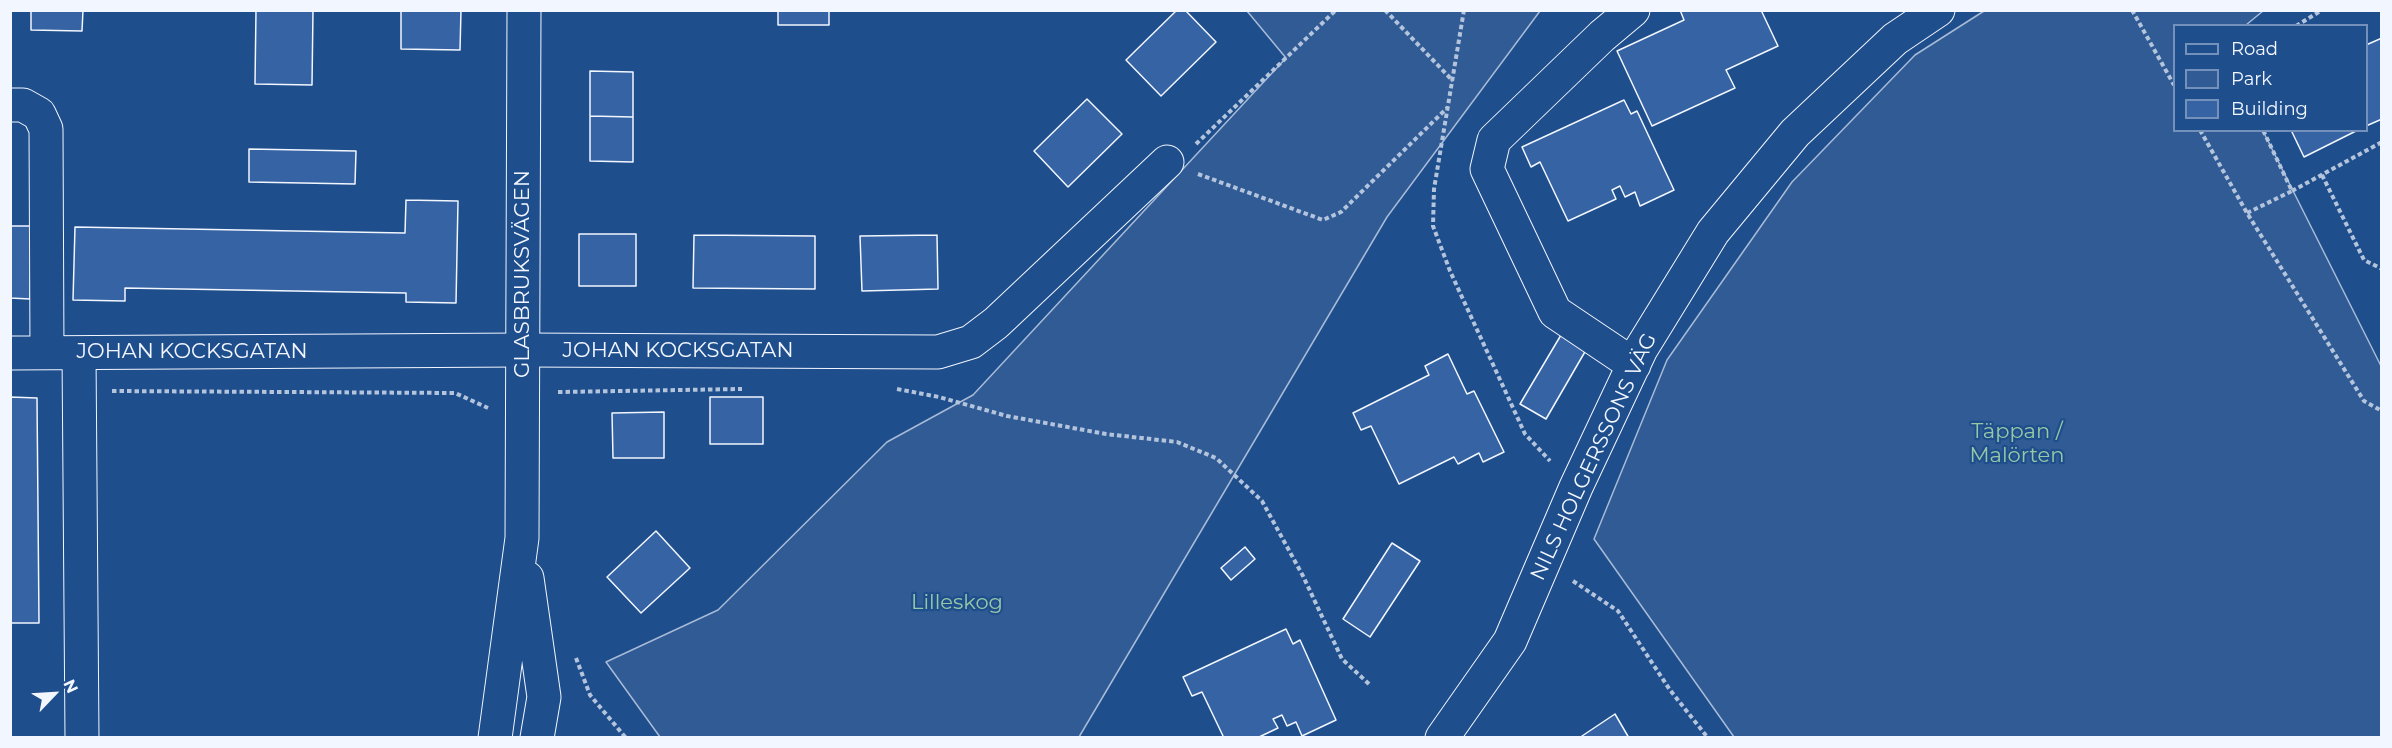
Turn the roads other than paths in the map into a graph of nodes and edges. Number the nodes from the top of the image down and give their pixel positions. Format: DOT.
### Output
graph roads {
  1 [pos="524,10"];
  2 [pos="1633,10"];
  3 [pos="1938,10"];
  4 [pos="10,105"];
  5 [pos="1167,162"];
  6 [pos="522,350"];
  7 [pos="10,353"];
  8 [pos="47,353"];
  9 [pos="79,353"];
  10 [pos="1634,365"];
  11 [pos="522,538"];
  12 [pos="82,738"];
  13 [pos="495,738"];
  14 [pos="537,738"];
  15 [pos="1442,738"];
  1 -- 6 [label="street, GLASBRUKSVÄGEN"];
  2 -- 10 [label="street"];
  3 -- 10 [label="street, NILS HOLGERSSONS VÄG"];
  4 -- 8 [label="street"];
  5 -- 6 [label="street, JOHAN KOCKSGATAN"];
  6 -- 9 [label="street, JOHAN KOCKSGATAN"];
  6 -- 11 [label="street, GLASBRUKSVÄGEN"];
  7 -- 8 [label="street, JOHAN KOCKSGATAN"];
  8 -- 9 [label="street, JOHAN KOCKSGATAN"];
  9 -- 12 [label="street"];
  10 -- 15 [label="street, NILS HOLGERSSONS VÄG"];
  11 -- 13 [label="street, GLASBRUKSVÄGEN"];
  11 -- 14 [label="street, GLASBRUKSVÄGEN"];
}
